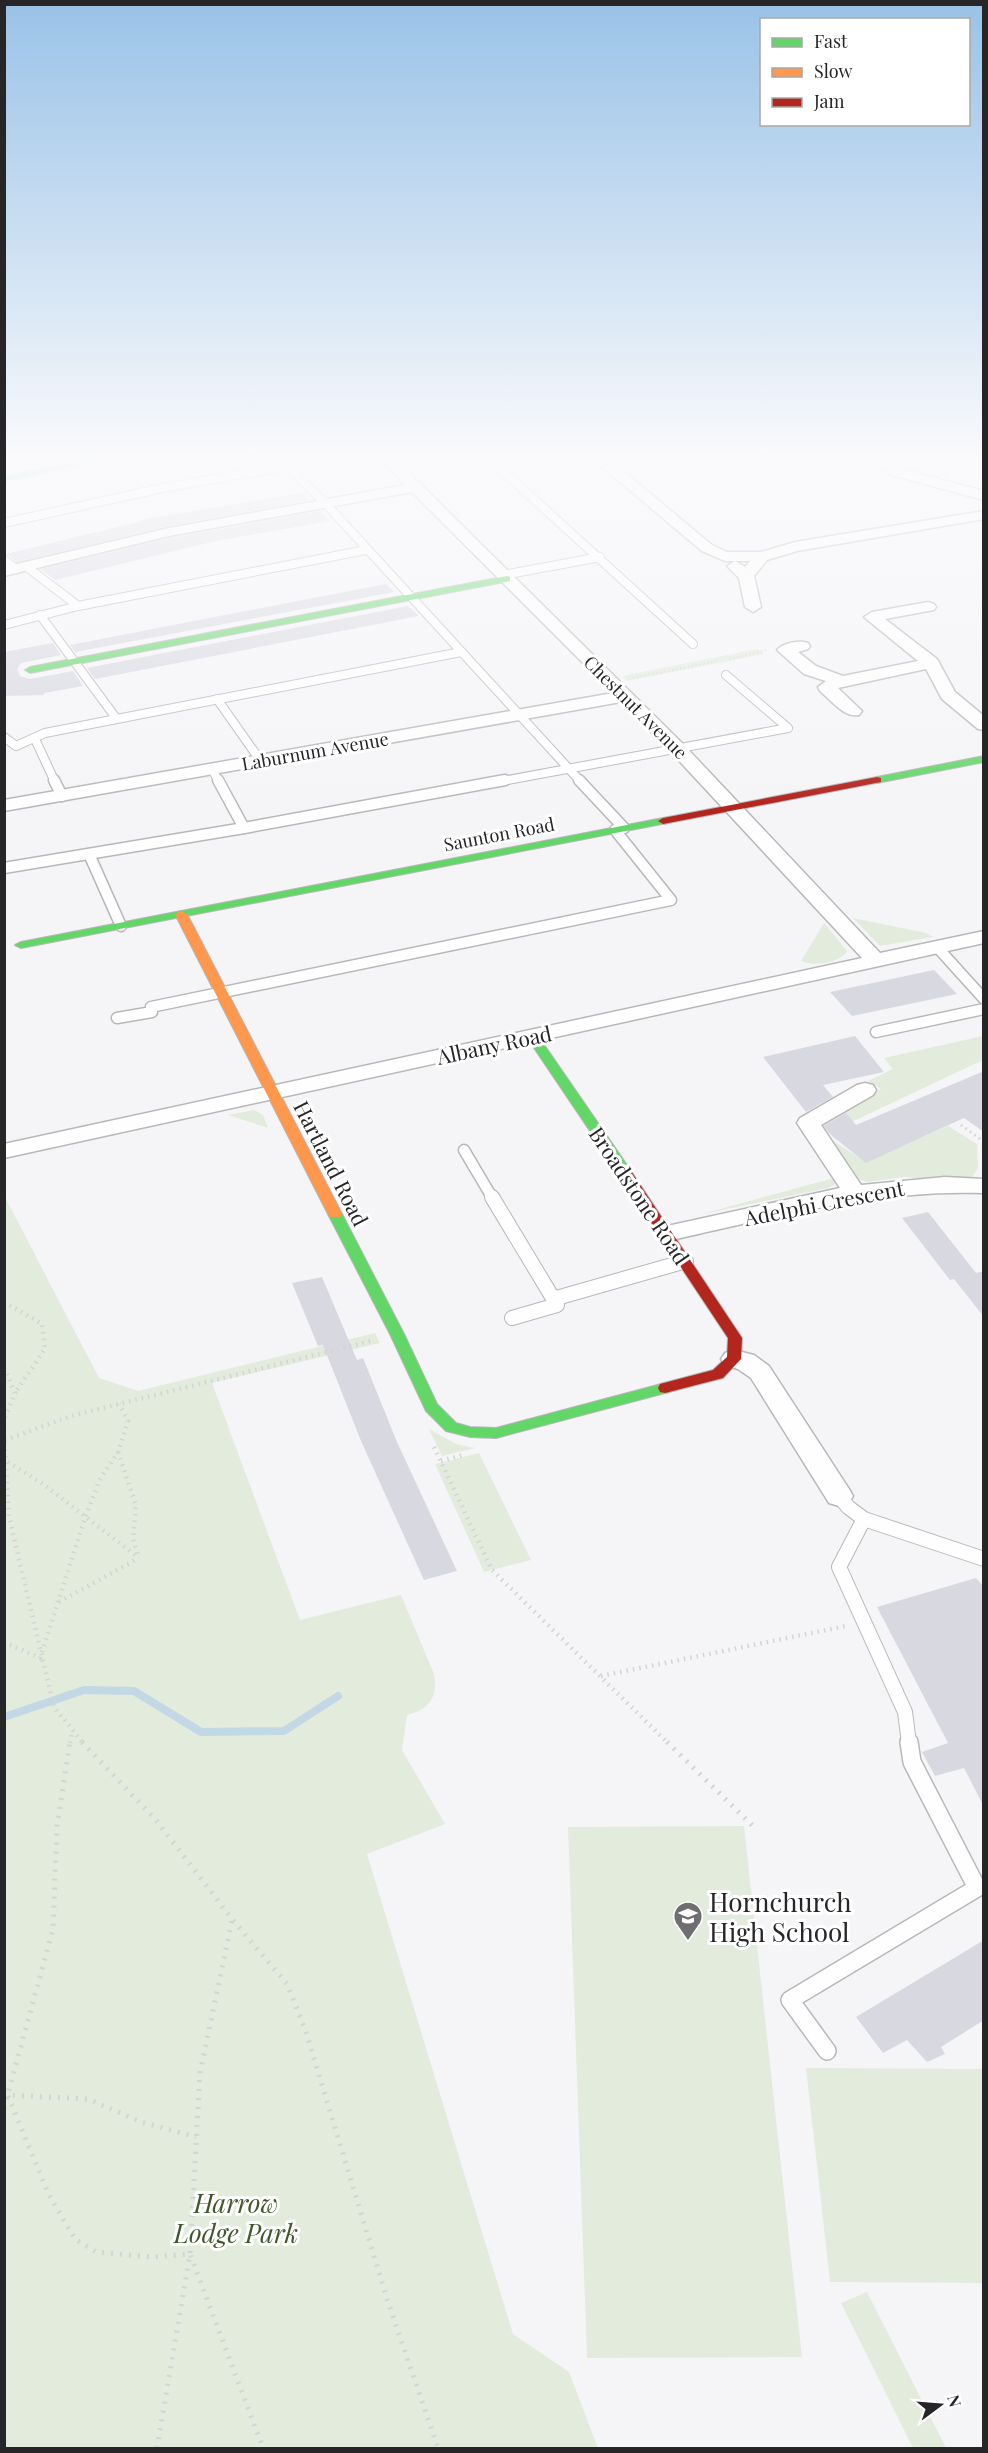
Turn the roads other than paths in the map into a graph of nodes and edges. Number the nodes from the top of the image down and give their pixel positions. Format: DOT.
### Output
graph roads {
  1 [pos="27,575"];
  2 [pos="235,575"];
  3 [pos="390,575"];
  4 [pos="512,575"];
  5 [pos="620,575"];
  6 [pos="746,576"];
  7 [pos="505,577"];
  8 [pos="410,597"];
  9 [pos="78,606"];
  10 [pos="753,607"];
  11 [pos="928,607"];
  12 [pos="40,615"];
  13 [pos="4,625"];
  14 [pos="693,644"];
  15 [pos="794,648"];
  16 [pos="461,652"];
  17 [pos="74,662"];
  18 [pos="931,663"];
  19 [pos="30,670"];
  20 [pos="726,675"];
  21 [pos="842,681"];
  22 [pos="626,696"];
  23 [pos="217,699"];
  24 [pos="853,711"];
  25 [pos="520,714"];
  26 [pos="116,718"];
  27 [pos="984,725"];
  28 [pos="4,737"];
  29 [pos="35,739"];
  30 [pos="16,746"];
  31 [pos="676,747"];
  32 [pos="4,749"];
  33 [pos="984,759"];
  34 [pos="260,760"];
  35 [pos="569,767"];
  36 [pos="212,769"];
  37 [pos="62,795"];
  38 [pos="4,806"];
  39 [pos="733,807"];
  40 [pos="244,828"];
  41 [pos="620,829"];
  42 [pos="89,854"];
  43 [pos="4,868"];
  44 [pos="181,914"];
  45 [pos="121,926"];
  46 [pos="984,937"];
  47 [pos="17,946"];
  48 [pos="937,948"];
  49 [pos="876,961"];
  50 [pos="221,993"];
  51 [pos="984,999"];
  52 [pos="984,1009"];
  53 [pos="117,1018"];
  54 [pos="876,1032"];
  55 [pos="532,1036"];
  56 [pos="865,1090"];
  57 [pos="272,1093"];
  58 [pos="464,1150"];
  59 [pos="4,1151"];
  60 [pos="984,1186"];
  61 [pos="855,1193"];
  62 [pos="667,1233"];
  63 [pos="686,1262"];
  64 [pos="553,1299"];
  65 [pos="512,1318"];
  66 [pos="734,1359"];
  67 [pos="839,1496"];
  68 [pos="864,1519"];
  69 [pos="984,1559"];
  70 [pos="827,2051"];
  1 -- 9 [label="lane"];
  2 -- 9 [label="lane"];
  3 -- 8 [label="lane"];
  4 -- 7 [label="lane"];
  5 -- 14 [label="lane"];
  6 -- 10 [label="street"];
  7 -- 8 [label="street"];
  7 -- 22 [label="street, Chestnut Avenue"];
  8 -- 16 [label="lane"];
  8 -- 17 [label="street"];
  9 -- 12 [label="lane"];
  11 -- 18 [label="street"];
  12 -- 13 [label="lane"];
  12 -- 17 [label="lane"];
  15 -- 21 [label="street"];
  16 -- 23 [label="lane"];
  16 -- 25 [label="lane"];
  17 -- 19 [label="street"];
  17 -- 26 [label="lane"];
  18 -- 21 [label="street"];
  18 -- 27 [label="street"];
  20 -- 31 [label="lane"];
  21 -- 24 [label="street"];
  22 -- 25 [label="street, Laburnum Avenue"];
  22 -- 31 [label="street, Chestnut Avenue"];
  23 -- 26 [label="lane"];
  23 -- 34 [label="lane"];
  25 -- 34 [label="street, Laburnum Avenue"];
  25 -- 35 [label="lane"];
  26 -- 29 [label="lane"];
  28 -- 30 [label="lane"];
  29 -- 30 [label="lane"];
  29 -- 37 [label="lane"];
  30 -- 32 [label="lane"];
  31 -- 35 [label="lane"];
  31 -- 39 [label="street, Chestnut Avenue"];
  33 -- 39 [label="street, Saunton Road"];
  34 -- 36 [label="street, Laburnum Avenue"];
  35 -- 40 [label="lane"];
  35 -- 41 [label="lane"];
  36 -- 37 [label="street, Laburnum Avenue"];
  36 -- 40 [label="lane"];
  37 -- 38 [label="street, Laburnum Avenue"];
  39 -- 41 [label="street, Saunton Road"];
  39 -- 49 [label="street, Chestnut Avenue"];
  40 -- 42 [label="lane"];
  41 -- 44 [label="street, Saunton Road"];
  41 -- 50 [label="lane"];
  42 -- 43 [label="lane"];
  42 -- 45 [label="lane"];
  44 -- 45 [label="street, Saunton Road"];
  44 -- 50 [label="street, Hartland Road"];
  45 -- 47 [label="street, Saunton Road"];
  46 -- 48 [label="street, Albany Road"];
  48 -- 49 [label="street, Albany Road"];
  48 -- 51 [label="lane"];
  49 -- 55 [label="street, Albany Road"];
  50 -- 53 [label="lane"];
  50 -- 57 [label="street, Hartland Road"];
  52 -- 54 [label="lane"];
  55 -- 57 [label="street, Albany Road"];
  55 -- 62 [label="street, Broadstone Road"];
  56 -- 61 [label="street"];
  57 -- 59 [label="street, Albany Road"];
  57 -- 66 [label="street, Hartland Road"];
  58 -- 64 [label="lane"];
  60 -- 61 [label="street, Adelphi Crescent"];
  61 -- 62 [label="street, Adelphi Crescent"];
  62 -- 63 [label="street, Broadstone Road"];
  63 -- 64 [label="lane"];
  63 -- 66 [label="street, Broadstone Road"];
  64 -- 65 [label="lane"];
  66 -- 67 [label="street"];
  67 -- 68 [label="lane"];
  68 -- 69 [label="lane"];
  68 -- 70 [label="lane"];
}
